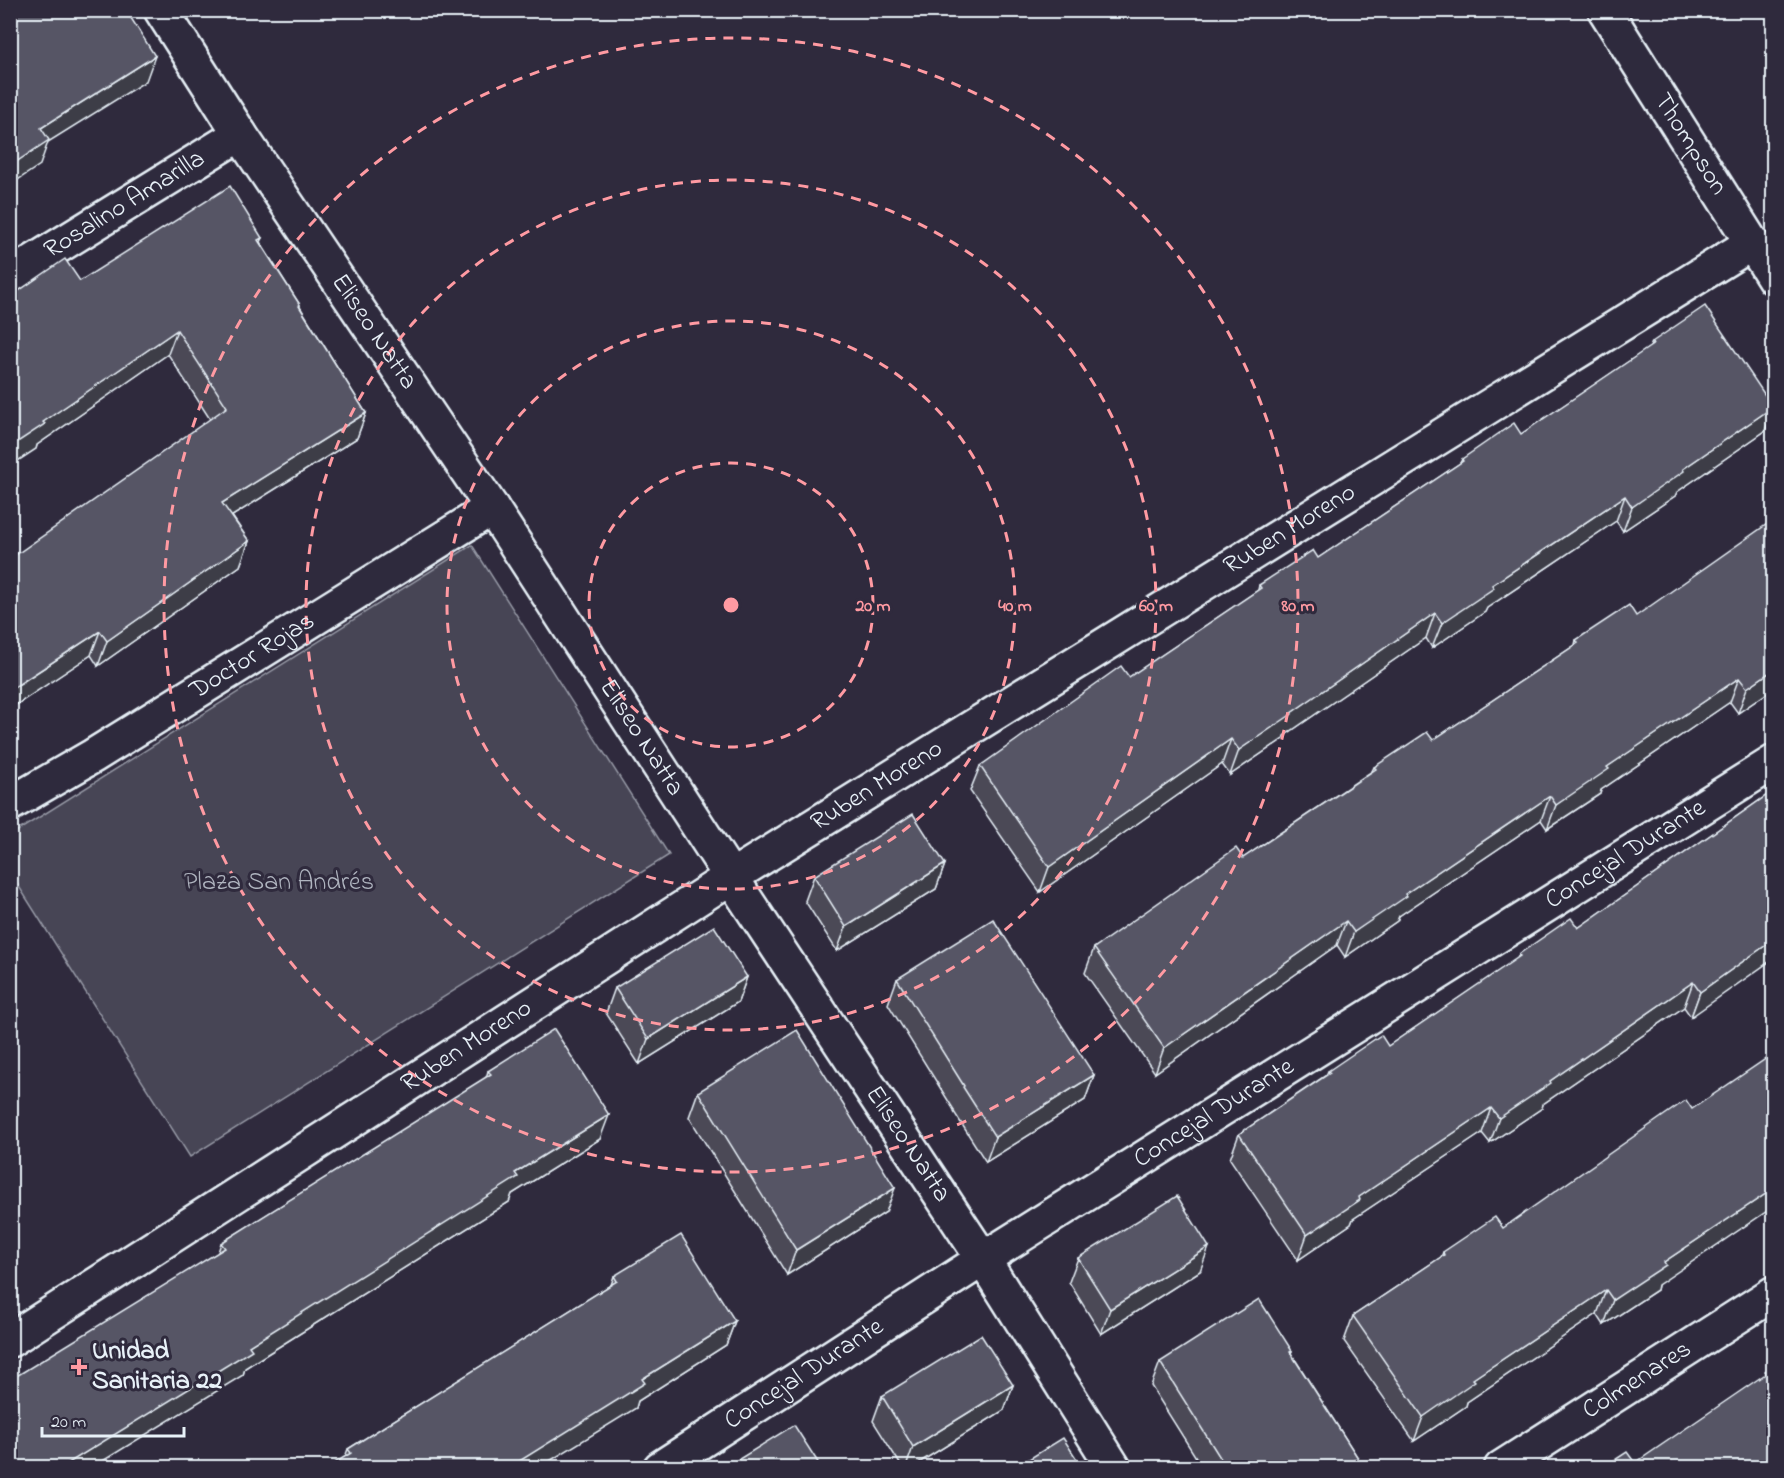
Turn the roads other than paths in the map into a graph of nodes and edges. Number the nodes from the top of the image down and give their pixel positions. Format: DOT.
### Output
graph roads {
  1 [pos="161,10"];
  2 [pos="1605,10"];
  3 [pos="240,134"];
  4 [pos="1752,243"];
  5 [pos="10,276"];
  6 [pos="1773,278"];
  7 [pos="492,508"];
  8 [pos="1773,762"];
  9 [pos="10,804"];
  10 [pos="731,877"];
  11 [pos="983,1259"];
  12 [pos="1773,1293"];
  13 [pos="10,1340"];
  14 [pos="660,1467"];
  15 [pos="1114,1467"];
  16 [pos="1501,1467"];
  1 -- 3 [label="street, Eliseo Natta"];
  2 -- 4 [label="street, Thompson"];
  3 -- 5 [label="street, Rosalino Amarilla"];
  3 -- 7 [label="street, Eliseo Natta"];
  4 -- 6 [label="street, Thompson"];
  4 -- 10 [label="street, Ruben Moreno"];
  7 -- 9 [label="street, Doctor Rojas"];
  7 -- 10 [label="street, Eliseo Natta"];
  8 -- 11 [label="street, Concejal Durante"];
  10 -- 11 [label="street, Eliseo Natta"];
  10 -- 13 [label="street, Ruben Moreno"];
  11 -- 14 [label="street, Concejal Durante"];
  11 -- 15 [label="street, Eliseo Natta"];
  12 -- 16 [label="street, Colmenares"];
}
